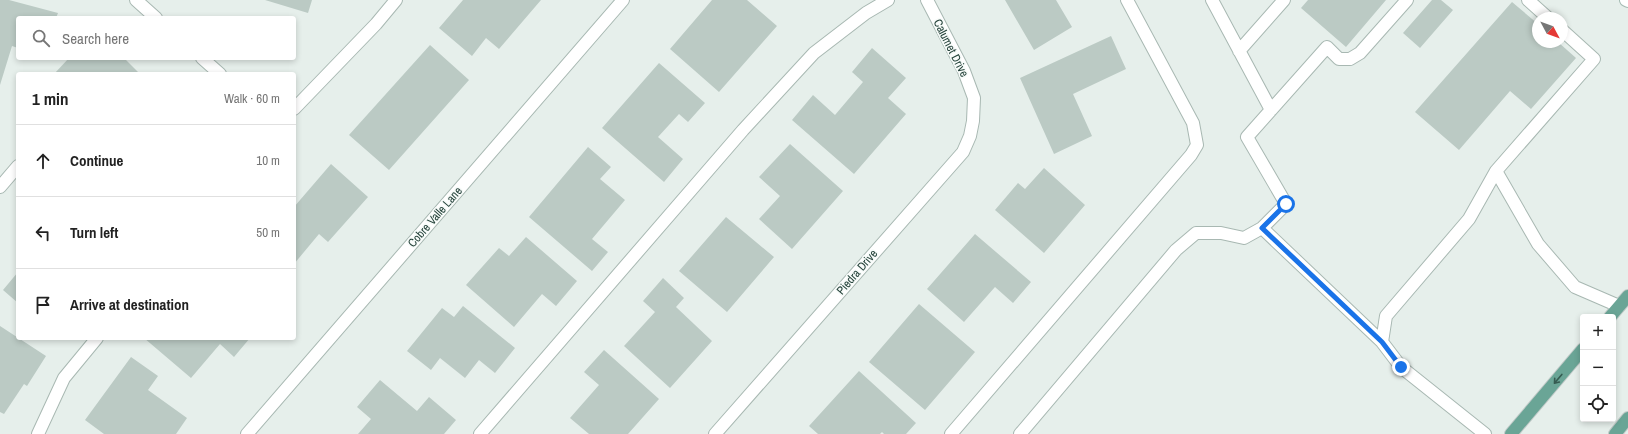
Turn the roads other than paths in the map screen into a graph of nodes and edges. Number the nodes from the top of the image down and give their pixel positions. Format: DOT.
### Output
graph roads {
  1 [pos="136,0"];
  2 [pos="396,0"];
  3 [pos="623,0"];
  4 [pos="888,0"];
  5 [pos="927,0"];
  6 [pos="1127,0"];
  7 [pos="1212,0"];
  8 [pos="1284,0"];
  9 [pos="1407,0"];
  10 [pos="1528,0"];
  11 [pos="1541,12"];
  12 [pos="154,16"];
  13 [pos="1568,35"];
  14 [pos="1239,52"];
  15 [pos="204,60"];
  16 [pos="218,72"];
  17 [pos="974,98"];
  18 [pos="296,107"];
  19 [pos="1271,110"];
  20 [pos="16,168"];
  21 [pos="1496,170"];
  22 [pos="0,187"];
  23 [pos="1262,228"];
  24 [pos="1628,296"];
  25 [pos="1619,306"];
  26 [pos="1612,314"];
  27 [pos="95,340"];
  28 [pos="1382,342"];
  29 [pos="1582,350"];
  30 [pos="1628,418"];
  31 [pos="1027,432"];
  32 [pos="38,434"];
  33 [pos="247,434"];
  34 [pos="480,434"];
  35 [pos="715,434"];
  36 [pos="951,434"];
  37 [pos="1485,434"];
  38 [pos="1511,434"];
  39 [pos="1615,434"];
  1 -- 12 [label="street"];
  2 -- 18 [label="street"];
  3 -- 33 [label="street, Cobre Valle Lane"];
  4 -- 34 [label="street"];
  5 -- 17 [label="street, Calumet Drive"];
  6 -- 36 [label="street"];
  7 -- 14 [label="street"];
  8 -- 14 [label="street"];
  9 -- 19 [label="street"];
  10 -- 11 [label="street"];
  13 -- 21 [label="street"];
  14 -- 19 [label="street"];
  15 -- 16 [label="street"];
  17 -- 35 [label="street, Piedra Drive"];
  19 -- 23 [label="street"];
  20 -- 22 [label="street"];
  21 -- 25 [label="street"];
  21 -- 28 [label="street"];
  23 -- 28 [label="street"];
  23 -- 31 [label="street"];
  24 -- 25 [label="main road"];
  25 -- 26 [label="main road"];
  27 -- 32 [label="street"];
  28 -- 37 [label="street"];
  29 -- 38 [label="main road, one-way"];
  30 -- 39 [label="main road"];
}
